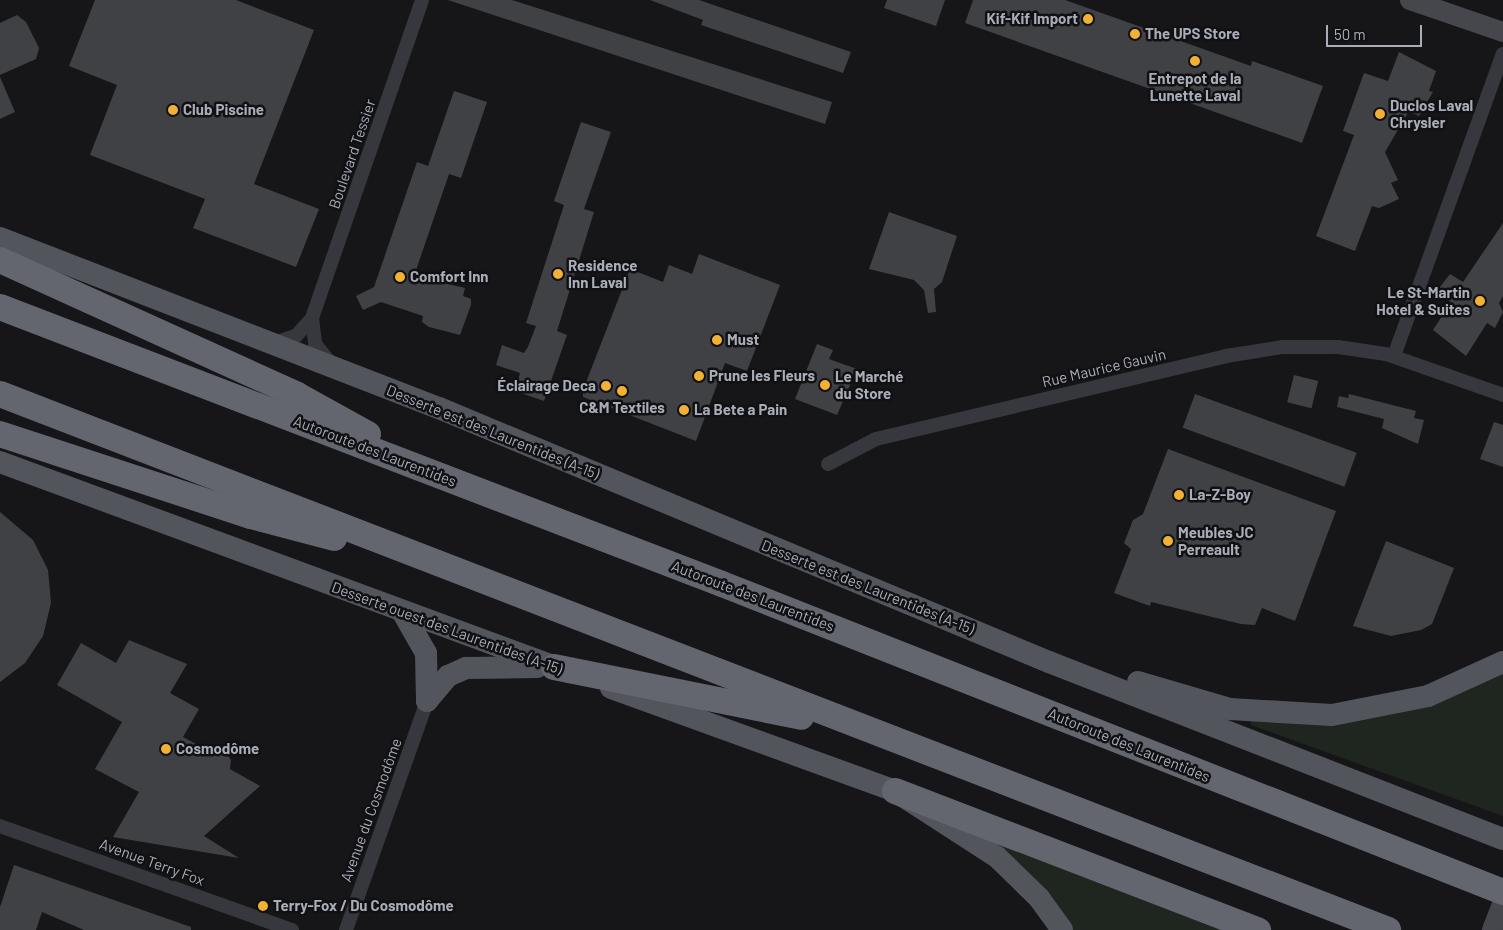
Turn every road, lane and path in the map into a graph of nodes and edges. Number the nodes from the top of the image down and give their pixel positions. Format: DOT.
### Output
graph roads {
  1 [pos="422,0"];
  2 [pos="1410,0"];
  3 [pos="1503,32"];
  4 [pos="1503,54"];
  5 [pos="0,238"];
  6 [pos="0,260"];
  7 [pos="0,307"];
  8 [pos="312,318"];
  9 [pos="271,343"];
  10 [pos="1394,356"];
  11 [pos="335,368"];
  12 [pos="0,394"];
  13 [pos="1503,395"];
  14 [pos="0,434"];
  15 [pos="0,462"];
  16 [pos="828,464"];
  17 [pos="450,479"];
  18 [pos="468,574"];
  19 [pos="402,612"];
  20 [pos="984,634"];
  21 [pos="1503,662"];
  22 [pos="554,667"];
  23 [pos="427,701"];
  24 [pos="886,736"];
  25 [pos="895,791"];
  26 [pos="0,826"];
  27 [pos="1502,838"];
  28 [pos="1492,888"];
  29 [pos="1503,901"];
  30 [pos="292,930"];
  31 [pos="346,930"];
  32 [pos="1062,930"];
  33 [pos="1258,930"];
  34 [pos="1388,930"];
  35 [pos="1492,930"];
  1 -- 8 [label="street, Boulevard Tessier"];
  2 -- 3 [label="street"];
  4 -- 10 [label="street"];
  5 -- 9 [label="main road, Desserte est des Laurentides (A-15)"];
  6 -- 17 [label="highway"];
  7 -- 17 [label="highway, Autoroute des Laurentides"];
  8 -- 9 [label="street, Boulevard Tessier"];
  8 -- 11 [label="street, Boulevard Tessier"];
  9 -- 11 [label="main road, Desserte est des Laurentides (A-15)"];
  10 -- 13 [label="street, Rue Maurice Gauvin"];
  10 -- 16 [label="street, Rue Maurice Gauvin"];
  11 -- 20 [label="main road, Desserte est des Laurentides (A-15)"];
  12 -- 18 [label="highway"];
  14 -- 18 [label="highway"];
  15 -- 19 [label="main road, Desserte ouest des Laurentides (A-15)"];
  17 -- 28 [label="highway, Autoroute des Laurentides"];
  18 -- 24 [label="highway"];
  19 -- 22 [label="main road, Desserte ouest des Laurentides (A-15)"];
  19 -- 23 [label="main road"];
  20 -- 21 [label="main road"];
  20 -- 27 [label="main road"];
  22 -- 23 [label="main road"];
  22 -- 24 [label="highway"];
  22 -- 25 [label="main road, Desserte ouest des Laurentides (A-15)"];
  23 -- 31 [label="street, Avenue du Cosmodôme"];
  24 -- 34 [label="highway"];
  25 -- 32 [label="main road, Desserte ouest des Laurentides (A-15)"];
  25 -- 33 [label="highway"];
  26 -- 30 [label="street, Avenue Terry Fox"];
  29 -- 35 [label="street"];
}
